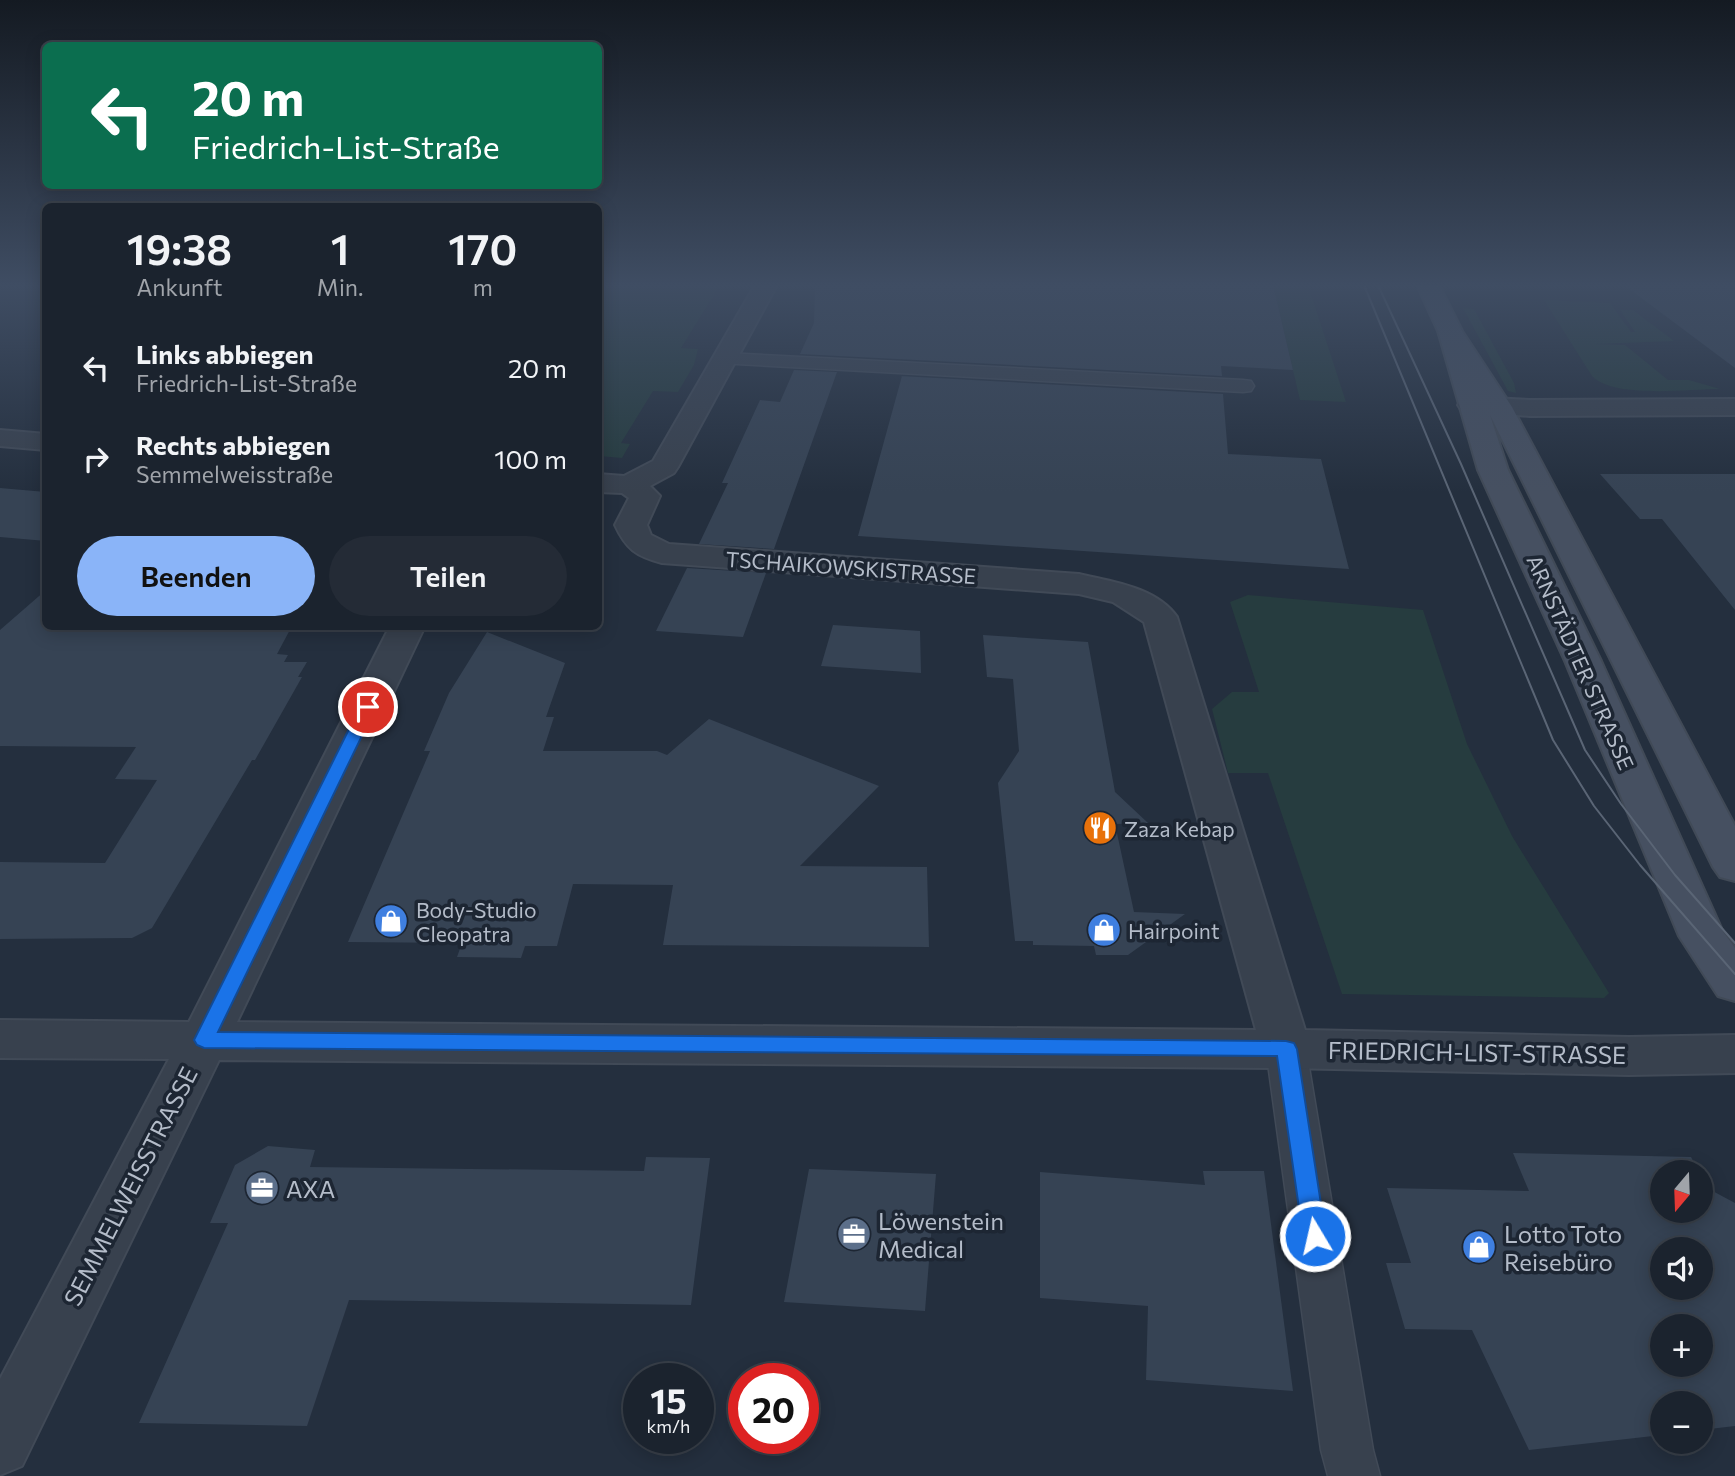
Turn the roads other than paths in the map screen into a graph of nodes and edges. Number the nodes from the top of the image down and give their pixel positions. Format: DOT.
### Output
graph roads {
  1 [pos="729,354"];
  2 [pos="1461,354"];
  3 [pos="726,359"];
  4 [pos="1243,386"];
  5 [pos="1485,406"];
  6 [pos="1735,407"];
  7 [pos="0,438"];
  8 [pos="42,442"];
  9 [pos="614,484"];
  10 [pos="406,630"];
  11 [pos="1735,867"];
  12 [pos="1735,984"];
  13 [pos="0,1039"];
  14 [pos="204,1040"];
  15 [pos="1286,1049"];
  16 [pos="1735,1054"];
  17 [pos="0,1444"];
  18 [pos="1354,1476"];
  1 -- 3 [label="street"];
  2 -- 5 [label="main road, ARNSTÄDTER STRASSE"];
  3 -- 4 [label="lane"];
  3 -- 9 [label="street"];
  5 -- 6 [label="street"];
  5 -- 11 [label="main road, ARNSTÄDTER STRASSE"];
  5 -- 12 [label="main road, ARNSTÄDTER STRASSE"];
  7 -- 8 [label="street"];
  9 -- 15 [label="street, TSCHAIKOWSKISTRASSE"];
  10 -- 14 [label="street, SEMMELWEISSTRASSE"];
  13 -- 14 [label="street, FRIEDRICH-LIST-STRASSE"];
  14 -- 15 [label="street, FRIEDRICH-LIST-STRASSE"];
  14 -- 17 [label="street, SEMMELWEISSTRASSE"];
  15 -- 16 [label="street, FRIEDRICH-LIST-STRASSE"];
  15 -- 18 [label="lane"];
}
